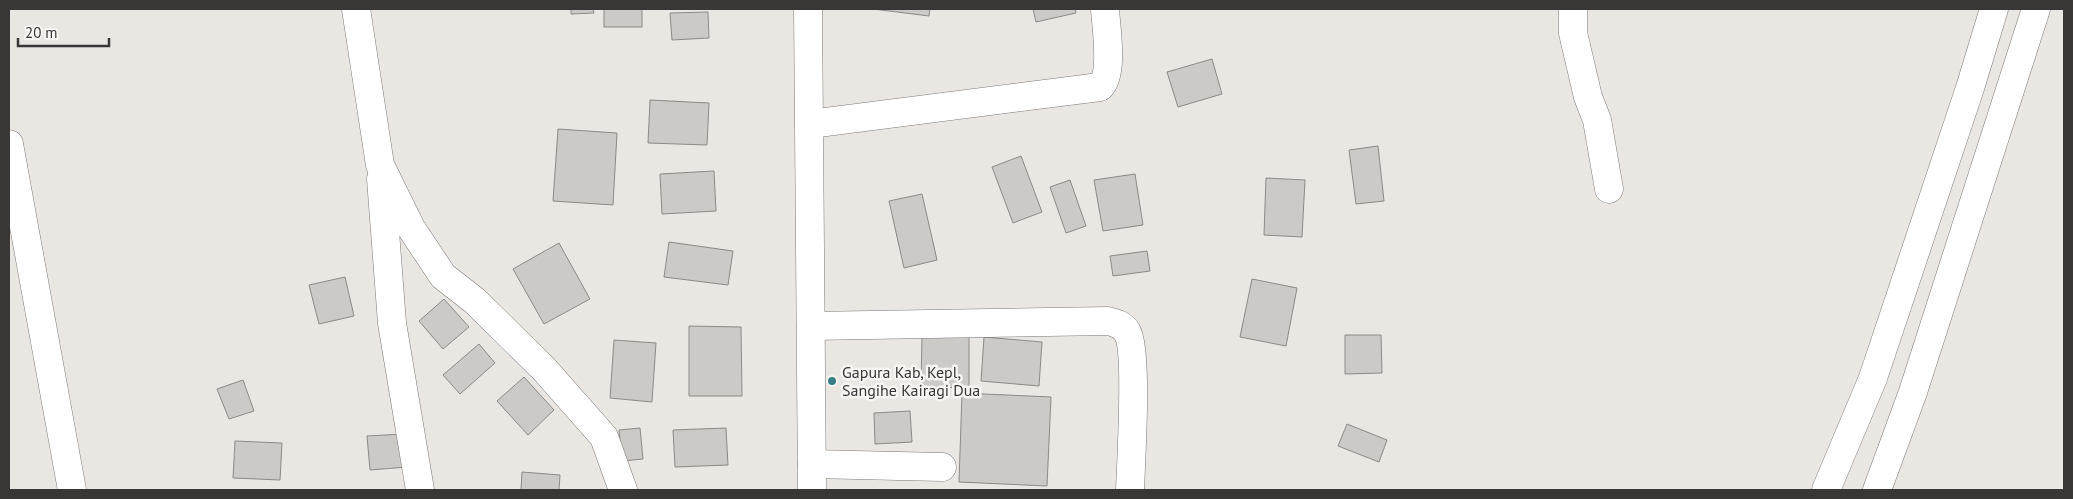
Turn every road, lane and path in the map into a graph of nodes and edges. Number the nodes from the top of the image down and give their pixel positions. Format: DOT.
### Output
graph roads {
  1 [pos="356,9"];
  2 [pos="808,9"];
  3 [pos="1105,9"];
  4 [pos="1573,9"];
  5 [pos="1994,9"];
  6 [pos="2036,9"];
  7 [pos="810,124"];
  8 [pos="9,144"];
  9 [pos="380,165"];
  10 [pos="1609,189"];
  11 [pos="811,326"];
  12 [pos="942,467"];
  13 [pos="812,477"];
  14 [pos="1883,486"];
  15 [pos="72,490"];
  16 [pos="420,490"];
  17 [pos="623,490"];
  18 [pos="1130,490"];
  19 [pos="1826,490"];
  1 -- 9 [label="main road"];
  2 -- 7 [label="main road"];
  3 -- 7 [label="main road"];
  4 -- 10 [label="main road"];
  5 -- 19 [label="main road"];
  6 -- 14 [label="main road"];
  7 -- 11 [label="main road"];
  8 -- 15 [label="main road"];
  9 -- 16 [label="main road"];
  9 -- 17 [label="main road"];
  11 -- 13 [label="main road"];
  11 -- 18 [label="main road"];
  12 -- 13 [label="main road"];
}
